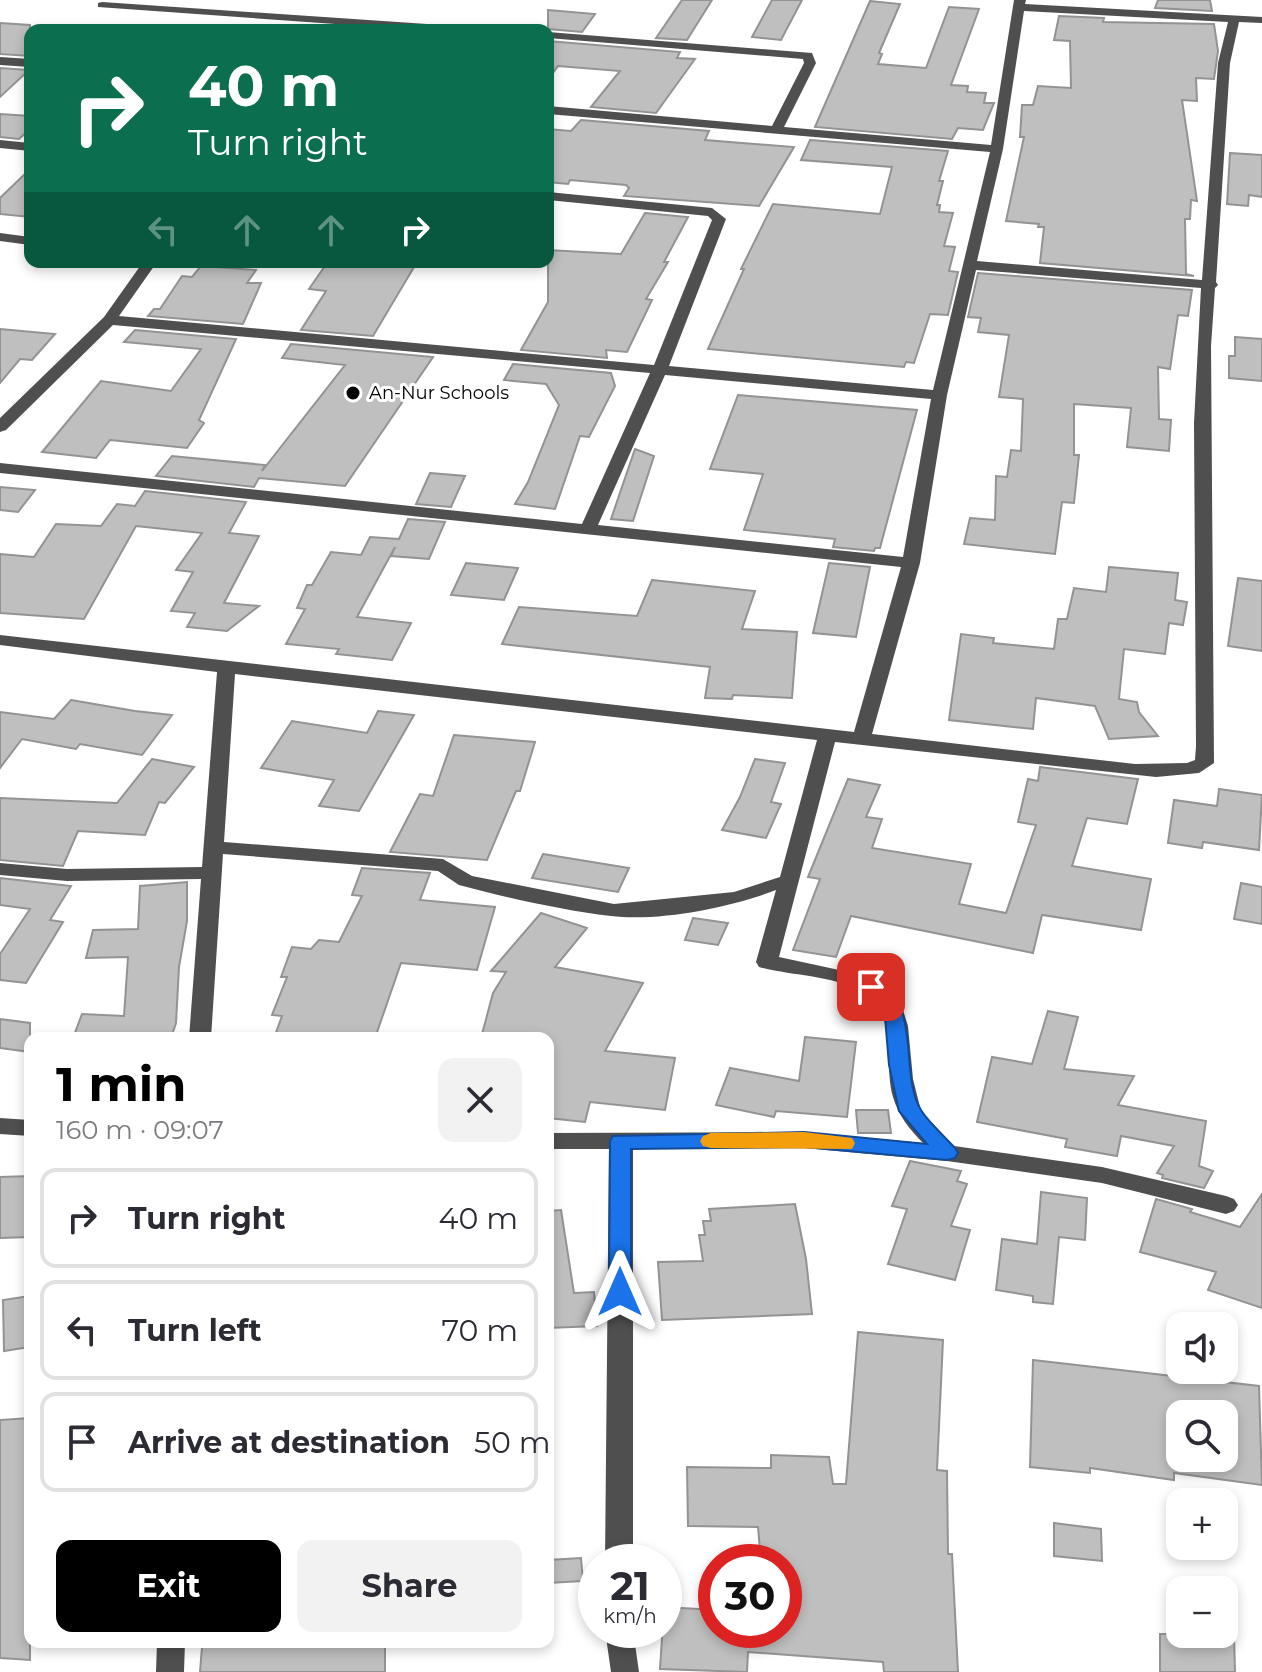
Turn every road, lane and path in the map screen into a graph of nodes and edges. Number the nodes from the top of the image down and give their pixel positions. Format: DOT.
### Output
graph roads {
  1 [pos="1137,0"];
  2 [pos="1019,3"];
  3 [pos="102,5"];
  4 [pos="1134,14"];
  5 [pos="1234,19"];
  6 [pos="1262,20"];
  7 [pos="364,24"];
  8 [pos="554,35"];
  9 [pos="0,61"];
  10 [pos="24,63"];
  11 [pos="554,110"];
  12 [pos="777,129"];
  13 [pos="0,144"];
  14 [pos="24,146"];
  15 [pos="997,149"];
  16 [pos="554,197"];
  17 [pos="0,237"];
  18 [pos="24,240"];
  19 [pos="969,265"];
  20 [pos="146,268"];
  21 [pos="1211,285"];
  22 [pos="109,320"];
  23 [pos="660,369"];
  24 [pos="939,395"];
  25 [pos="0,427"];
  26 [pos="0,468"];
  27 [pos="588,530"];
  28 [pos="911,563"];
  29 [pos="0,640"];
  30 [pos="226,668"];
  31 [pos="828,734"];
  32 [pos="862,737"];
  33 [pos="214,847"];
  34 [pos="0,869"];
  35 [pos="212,873"];
  36 [pos="787,883"];
  37 [pos="200,1032"];
  38 [pos="0,1126"];
  39 [pos="24,1128"];
  40 [pos="554,1141"];
  41 [pos="621,1141"];
  42 [pos="947,1153"];
  43 [pos="1226,1205"];
  44 [pos="619,1544"];
  45 [pos="171,1648"];
  46 [pos="622,1648"];
  47 [pos="170,1672"];
  48 [pos="625,1672"];
  1 -- 4 [label="street"];
  2 -- 4 [label="street"];
  2 -- 15 [label="street"];
  3 -- 7 [label="street"];
  4 -- 5 [label="street"];
  5 -- 6 [label="street"];
  5 -- 21 [label="street"];
  8 -- 12 [label="street"];
  9 -- 10 [label="street"];
  11 -- 12 [label="street"];
  12 -- 15 [label="street"];
  13 -- 14 [label="street"];
  15 -- 19 [label="street"];
  16 -- 23 [label="street"];
  17 -- 18 [label="street"];
  19 -- 21 [label="street"];
  19 -- 24 [label="street"];
  20 -- 22 [label="street"];
  21 -- 32 [label="street"];
  22 -- 23 [label="street"];
  22 -- 25 [label="street"];
  23 -- 24 [label="street"];
  23 -- 27 [label="street"];
  24 -- 28 [label="street"];
  26 -- 27 [label="street"];
  27 -- 28 [label="street"];
  28 -- 32 [label="street"];
  29 -- 30 [label="street"];
  30 -- 31 [label="street"];
  30 -- 33 [label="street"];
  31 -- 32 [label="street"];
  31 -- 36 [label="street"];
  33 -- 35 [label="street"];
  33 -- 36 [label="street"];
  34 -- 35 [label="street"];
  35 -- 37 [label="street"];
  36 -- 42 [label="street"];
  38 -- 39 [label="street"];
  40 -- 41 [label="street"];
  41 -- 42 [label="street"];
  41 -- 44 [label="street"];
  42 -- 43 [label="street"];
  45 -- 47 [label="street"];
  46 -- 48 [label="street"];
}
